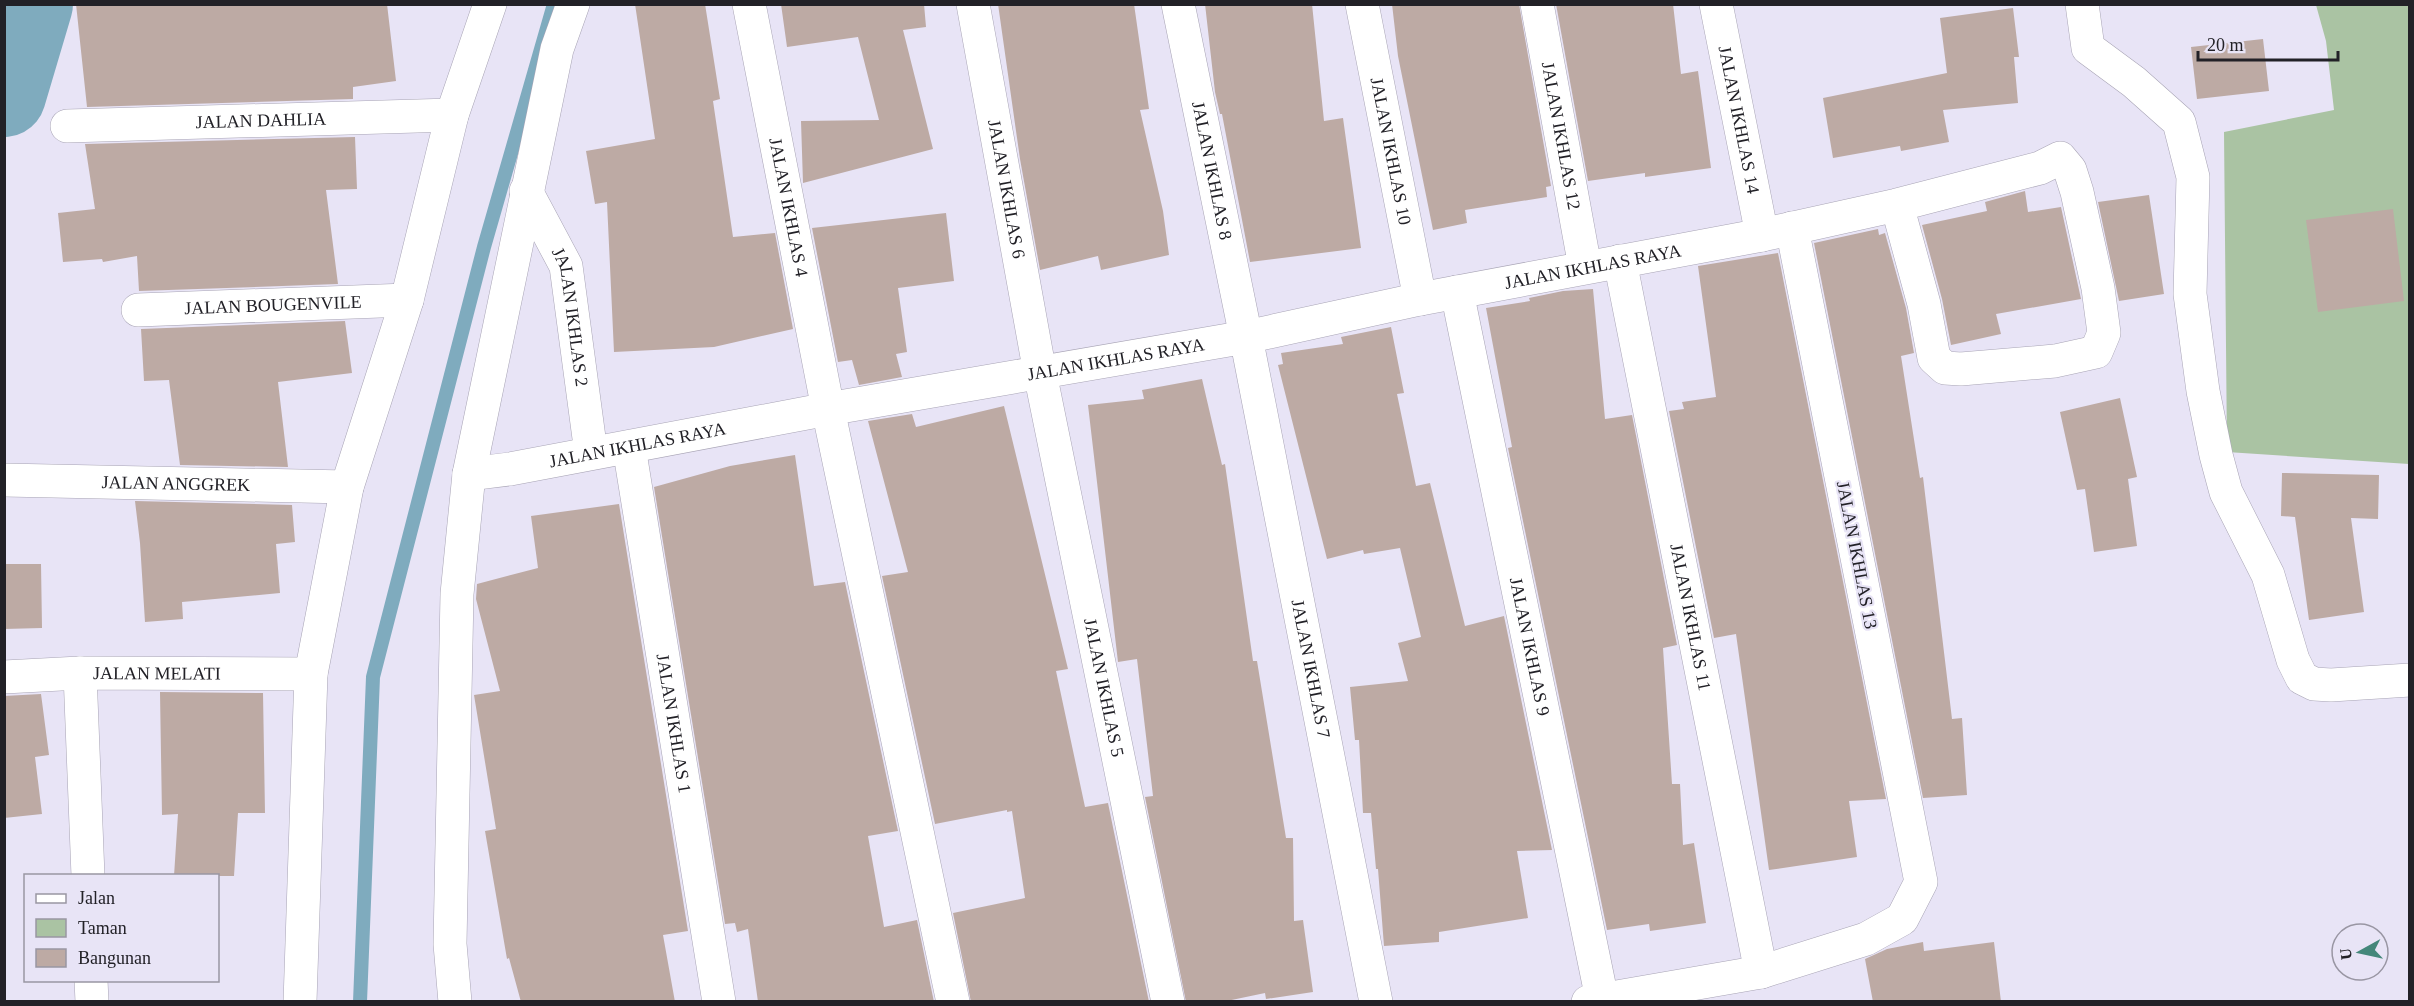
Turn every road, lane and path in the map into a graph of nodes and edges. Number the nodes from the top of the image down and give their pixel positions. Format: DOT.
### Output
graph roads {
  1 [pos="490,4"];
  2 [pos="573,4"];
  3 [pos="749,4"];
  4 [pos="973,4"];
  5 [pos="1178,4"];
  6 [pos="1362,4"];
  7 [pos="1537,4"];
  8 [pos="1716,4"];
  9 [pos="2082,4"];
  10 [pos="452,115"];
  11 [pos="67,126"];
  12 [pos="526,191"];
  13 [pos="1897,205"];
  14 [pos="1777,232"];
  15 [pos="1620,261"];
  16 [pos="1585,267"];
  17 [pos="1457,292"];
  18 [pos="1420,299"];
  19 [pos="407,300"];
  20 [pos="138,310"];
  21 [pos="1246,337"];
  22 [pos="1040,373"];
  23 [pos="828,408"];
  24 [pos="629,447"];
  25 [pos="591,453"];
  26 [pos="469,474"];
  27 [pos="4,480"];
  28 [pos="347,487"];
  29 [pos="80,673"];
  30 [pos="311,674"];
  31 [pos="4,677"];
  32 [pos="2409,680"];
  33 [pos="87,874"];
  34 [pos="1761,972"];
  35 [pos="91,982"];
  36 [pos="1595,1000"];
  37 [pos="92,1002"];
  38 [pos="300,1002"];
  39 [pos="455,1002"];
  40 [pos="719,1002"];
  41 [pos="953,1002"];
  42 [pos="1168,1002"];
  43 [pos="1376,1002"];
  1 -- 10 [label="street"];
  2 -- 12 [label="street"];
  3 -- 23 [label="street, JALAN IKHLAS 4"];
  4 -- 22 [label="street, JALAN IKHLAS 6"];
  5 -- 21 [label="street, JALAN IKHLAS 8"];
  6 -- 18 [label="street, JALAN IKHLAS 10"];
  7 -- 16 [label="street, JALAN IKHLAS 12"];
  8 -- 14 [label="street, JALAN IKHLAS 14"];
  9 -- 32 [label="street"];
  10 -- 11 [label="street, JALAN DAHLIA"];
  10 -- 19 [label="street"];
  12 -- 25 [label="street, JALAN IKHLAS 2"];
  12 -- 26 [label="street"];
  13 -- 13 [label="street, JALAN IKHLAS RAYA"];
  13 -- 14 [label="street, JALAN IKHLAS RAYA"];
  14 -- 15 [label="street, JALAN IKHLAS RAYA"];
  14 -- 34 [label="street, JALAN IKHLAS 13"];
  15 -- 16 [label="street, JALAN IKHLAS RAYA"];
  15 -- 34 [label="street, JALAN IKHLAS 11"];
  16 -- 17 [label="street, JALAN IKHLAS RAYA"];
  17 -- 18 [label="street, JALAN IKHLAS RAYA"];
  17 -- 36 [label="street, JALAN IKHLAS 9"];
  18 -- 21 [label="street, JALAN IKHLAS RAYA"];
  19 -- 20 [label="street, JALAN BOUGENVILE"];
  19 -- 28 [label="street"];
  21 -- 22 [label="street, JALAN IKHLAS RAYA"];
  21 -- 43 [label="street, JALAN IKHLAS 7"];
  22 -- 23 [label="street, JALAN IKHLAS RAYA"];
  22 -- 42 [label="street, JALAN IKHLAS 5"];
  23 -- 24 [label="street, JALAN IKHLAS RAYA"];
  23 -- 41 [label="street, JALAN IKHLAS 4"];
  24 -- 25 [label="street, JALAN IKHLAS RAYA"];
  24 -- 40 [label="street, JALAN IKHLAS 1"];
  25 -- 26 [label="street, JALAN IKHLAS RAYA"];
  26 -- 39 [label="street"];
  27 -- 28 [label="street, JALAN ANGGREK"];
  28 -- 30 [label="street"];
  29 -- 30 [label="street, JALAN MELATI"];
  29 -- 31 [label="street, JALAN MELATI"];
  29 -- 33 [label="street"];
  30 -- 38 [label="street"];
  34 -- 36 [label="street"];
  35 -- 37 [label="street"];
}
